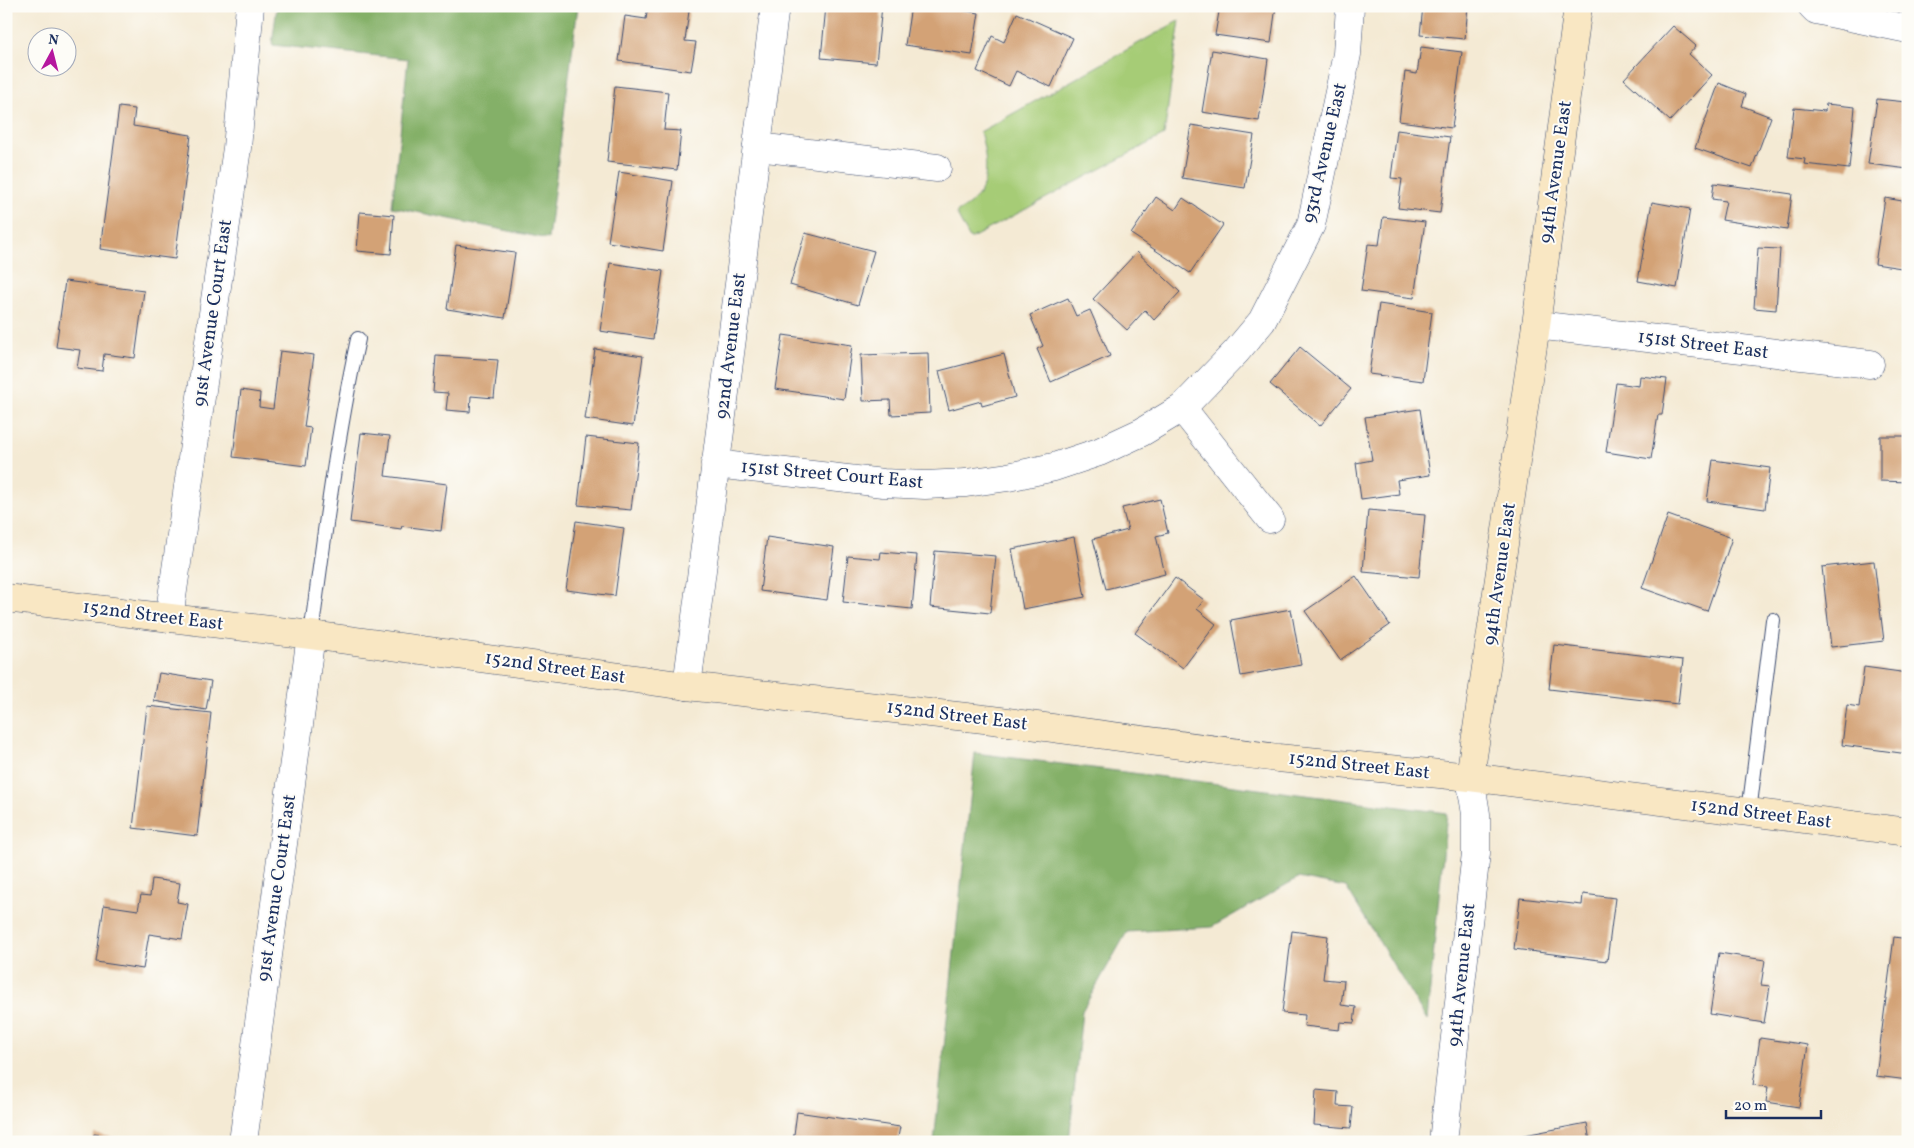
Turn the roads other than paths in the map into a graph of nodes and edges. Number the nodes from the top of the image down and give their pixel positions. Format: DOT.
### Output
graph roads {
  1 [pos="250,6"];
  2 [pos="775,6"];
  3 [pos="1350,6"];
  4 [pos="1578,6"];
  5 [pos="1812,6"];
  6 [pos="1908,29"];
  7 [pos="757,147"];
  8 [pos="937,168"];
  9 [pos="1536,325"];
  10 [pos="358,338"];
  11 [pos="1870,364"];
  12 [pos="1182,408"];
  13 [pos="716,464"];
  14 [pos="1270,519"];
  15 [pos="6,598"];
  16 [pos="169,618"];
  17 [pos="1773,620"];
  18 [pos="311,635"];
  19 [pos="687,686"];
  20 [pos="1470,777"];
  21 [pos="1750,812"];
  22 [pos="1908,832"];
  23 [pos="242,1142"];
  24 [pos="1443,1142"];
  1 -- 16 [label="street, 91st Avenue Court East"];
  2 -- 7 [label="street, 92nd Avenue East"];
  3 -- 12 [label="street, 93rd Avenue East"];
  4 -- 9 [label="street, 94th Avenue East"];
  5 -- 6 [label="street"];
  7 -- 8 [label="street"];
  7 -- 13 [label="street, 92nd Avenue East"];
  9 -- 11 [label="street, 151st Street East"];
  9 -- 20 [label="street, 94th Avenue East"];
  10 -- 18 [label="lane"];
  12 -- 13 [label="street, 151st Street Court East"];
  12 -- 14 [label="street"];
  13 -- 19 [label="street, 92nd Avenue East"];
  15 -- 16 [label="street, 152nd Street East"];
  16 -- 18 [label="street, 152nd Street East"];
  17 -- 21 [label="lane"];
  18 -- 19 [label="street, 152nd Street East"];
  18 -- 23 [label="street, 91st Avenue Court East"];
  19 -- 20 [label="street, 152nd Street East"];
  20 -- 21 [label="street, 152nd Street East"];
  20 -- 24 [label="street, 94th Avenue East"];
  21 -- 22 [label="street, 152nd Street East"];
}
